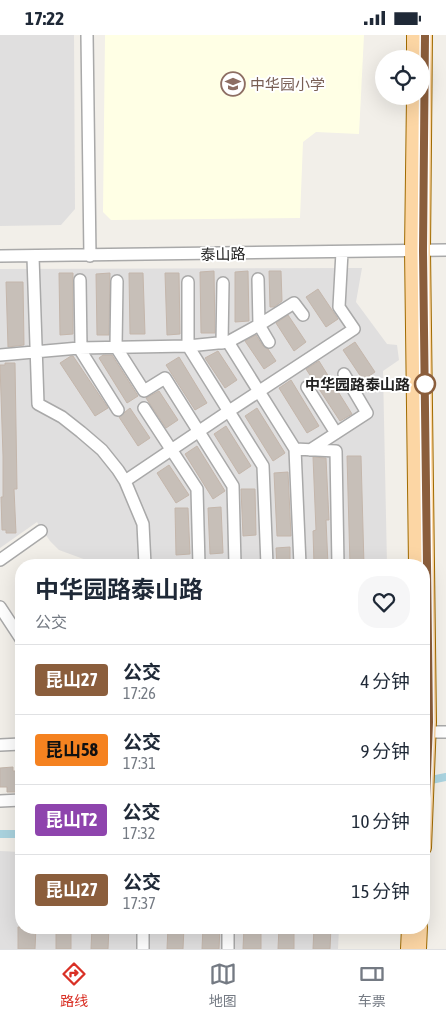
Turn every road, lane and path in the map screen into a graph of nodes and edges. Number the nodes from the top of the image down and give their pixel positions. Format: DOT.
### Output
graph roads {
  1 [pos="87,35"];
  2 [pos="414,35"];
  3 [pos="425,35"];
  4 [pos="414,50"];
  5 [pos="414,105"];
  6 [pos="446,250"];
  7 [pos="418,251"];
  8 [pos="342,252"];
  9 [pos="0,256"];
  10 [pos="90,256"];
  11 [pos="33,257"];
  12 [pos="80,279"];
  13 [pos="258,279"];
  14 [pos="117,281"];
  15 [pos="188,282"];
  16 [pos="223,283"];
  17 [pos="302,315"];
  18 [pos="259,325"];
  19 [pos="269,342"];
  20 [pos="225,343"];
  21 [pos="188,346"];
  22 [pos="116,347"];
  23 [pos="80,348"];
  24 [pos="36,352"];
  25 [pos="0,355"];
  26 [pos="344,374"];
  27 [pos="307,387"];
  28 [pos="259,392"];
  29 [pos="144,408"];
  30 [pos="118,410"];
  31 [pos="228,411"];
  32 [pos="198,432"];
  33 [pos="336,433"];
  34 [pos="295,449"];
  35 [pos="171,450"];
  36 [pos="310,450"];
  37 [pos="126,481"];
  38 [pos="41,531"];
  39 [pos="0,559"];
  40 [pos="145,559"];
  41 [pos="199,559"];
  42 [pos="235,559"];
  43 [pos="267,559"];
  44 [pos="300,559"];
  45 [pos="338,559"];
  46 [pos="416,559"];
  47 [pos="423,559"];
  48 [pos="0,607"];
  49 [pos="15,630"];
  50 [pos="446,732"];
  51 [pos="430,733"];
  52 [pos="15,744"];
  53 [pos="0,745"];
  54 [pos="15,800"];
  55 [pos="0,801"];
  56 [pos="143,934"];
  57 [pos="228,934"];
  58 [pos="409,934"];
  59 [pos="420,934"];
  60 [pos="143,949"];
  61 [pos="228,949"];
  62 [pos="408,949"];
  63 [pos="419,949"];
  1 -- 10 [label="street"];
  2 -- 4 [label="main road"];
  3 -- 7 [label="main road"];
  5 -- 7 [label="main road"];
  6 -- 7 [label="street, 泰山路"];
  7 -- 8 [label="street, 泰山路"];
  7 -- 46 [label="main road"];
  7 -- 47 [label="main road"];
  8 -- 10 [label="street, 泰山路"];
  8 -- 28 [label="street"];
  9 -- 11 [label="street, 泰山路"];
  10 -- 11 [label="street, 泰山路"];
  11 -- 24 [label="street"];
  12 -- 23 [label="street"];
  13 -- 18 [label="street"];
  14 -- 22 [label="street"];
  15 -- 21 [label="street"];
  16 -- 20 [label="street"];
  17 -- 18 [label="street"];
  18 -- 19 [label="street"];
  18 -- 20 [label="street"];
  20 -- 21 [label="street"];
  20 -- 28 [label="street"];
  21 -- 22 [label="street"];
  21 -- 31 [label="street"];
  22 -- 23 [label="street"];
  22 -- 32 [label="street"];
  23 -- 24 [label="street"];
  23 -- 30 [label="street"];
  24 -- 25 [label="street"];
  24 -- 37 [label="street"];
  26 -- 33 [label="street"];
  27 -- 33 [label="street"];
  28 -- 31 [label="street"];
  28 -- 34 [label="street"];
  29 -- 35 [label="street"];
  31 -- 32 [label="street"];
  31 -- 43 [label="street"];
  32 -- 35 [label="street"];
  32 -- 42 [label="street"];
  33 -- 36 [label="street"];
  34 -- 36 [label="street"];
  34 -- 44 [label="street"];
  35 -- 37 [label="street"];
  35 -- 41 [label="street"];
  36 -- 45 [label="street"];
  37 -- 40 [label="street"];
  38 -- 39 [label="street"];
  48 -- 49 [label="street"];
  50 -- 51 [label="street"];
  52 -- 53 [label="street"];
  54 -- 55 [label="street"];
  56 -- 60 [label="street"];
  57 -- 61 [label="street"];
  58 -- 62 [label="main road"];
  59 -- 63 [label="main road"];
}
